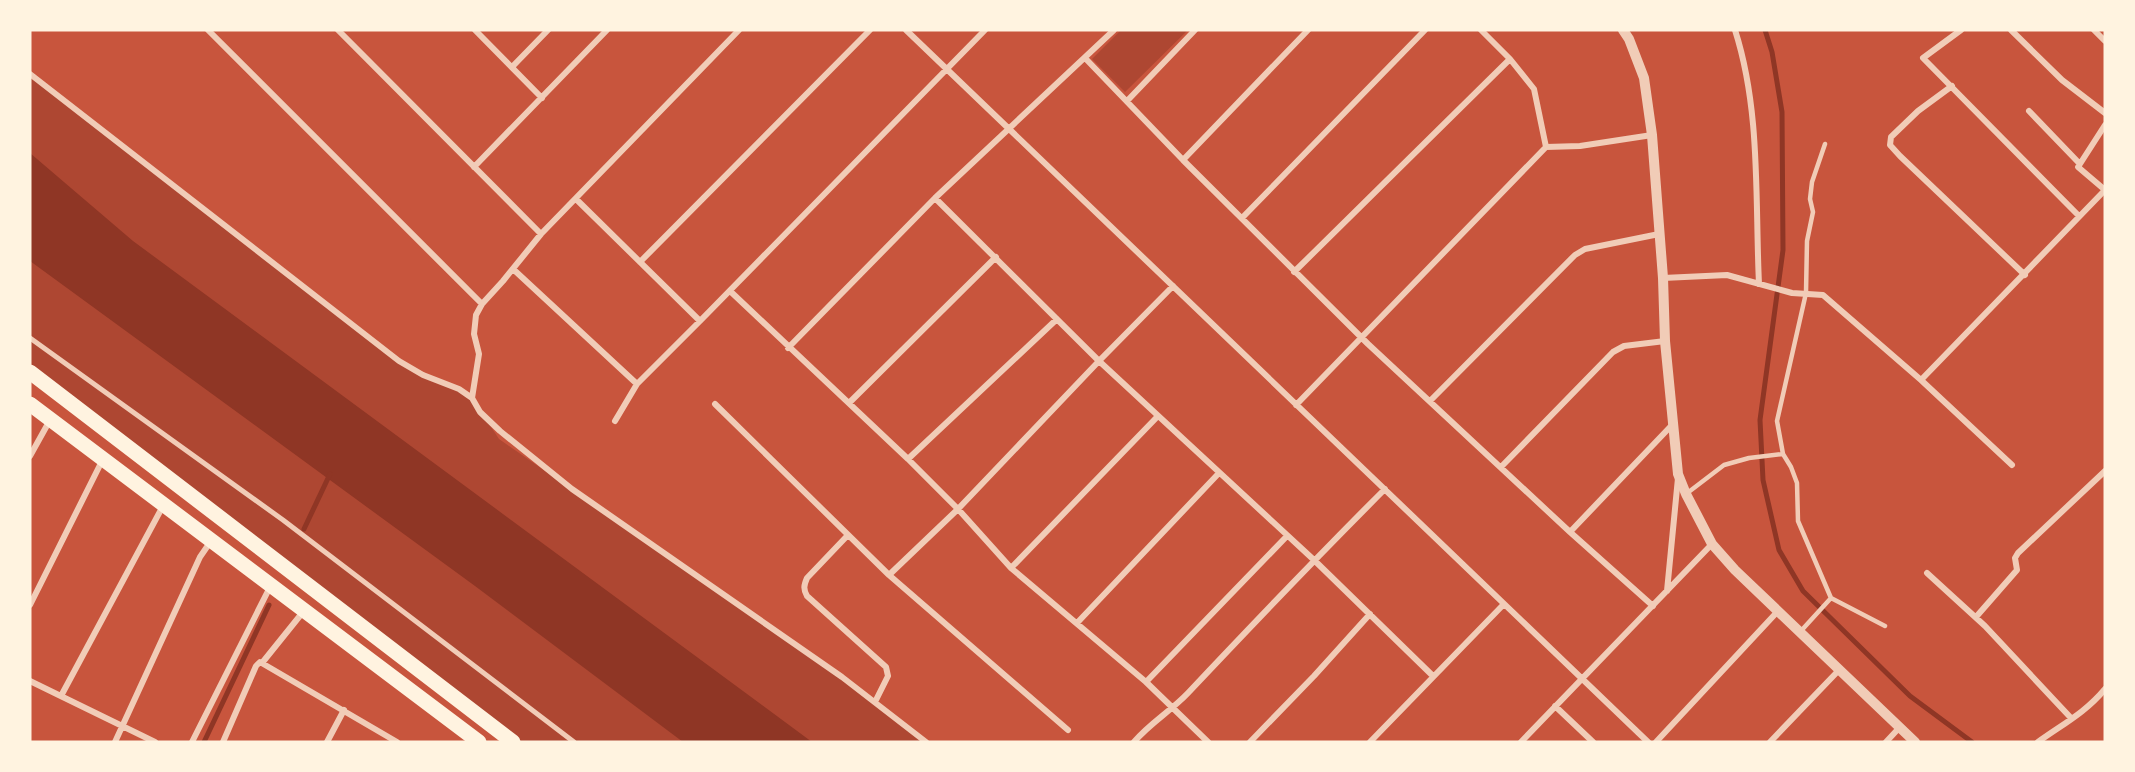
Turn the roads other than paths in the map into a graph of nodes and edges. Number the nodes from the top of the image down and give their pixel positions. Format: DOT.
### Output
graph roads {
  1 [pos="208,30"];
  2 [pos="338,30"];
  3 [pos="475,30"];
  4 [pos="548,30"];
  5 [pos="607,30"];
  6 [pos="739,30"];
  7 [pos="870,30"];
  8 [pos="906,30"];
  9 [pos="985,30"];
  10 [pos="1114,30"];
  11 [pos="1195,30"];
  12 [pos="1308,30"];
  13 [pos="1425,30"];
  14 [pos="1481,30"];
  15 [pos="1623,30"];
  16 [pos="1735,30"];
  17 [pos="1961,30"];
  18 [pos="2011,30"];
  19 [pos="2094,30"];
  20 [pos="2105,41"];
  21 [pos="1084,58"];
  22 [pos="1510,59"];
  23 [pos="512,67"];
  24 [pos="946,69"];
  25 [pos="30,74"];
  26 [pos="1952,86"];
  27 [pos="542,98"];
  28 [pos="1127,101"];
  29 [pos="2029,111"];
  30 [pos="2105,113"];
  31 [pos="2105,125"];
  32 [pos="1009,129"];
  33 [pos="1652,135"];
  34 [pos="1825,144"];
  35 [pos="1546,147"];
  36 [pos="1183,160"];
  37 [pos="2079,163"];
  38 [pos="474,167"];
  39 [pos="2105,190"];
  40 [pos="935,198"];
  41 [pos="576,199"];
  42 [pos="2079,216"];
  43 [pos="1242,218"];
  44 [pos="541,234"];
  45 [pos="1659,234"];
  46 [pos="996,257"];
  47 [pos="640,262"];
  48 [pos="513,269"];
  49 [pos="1294,272"];
  50 [pos="2025,275"];
  51 [pos="1663,278"];
  52 [pos="1762,285"];
  53 [pos="1173,286"];
  54 [pos="730,291"];
  55 [pos="1806,293"];
  56 [pos="482,303"];
  57 [pos="1057,319"];
  58 [pos="700,321"];
  59 [pos="1361,337"];
  60 [pos="30,338"];
  61 [pos="1665,341"];
  62 [pos="788,348"];
  63 [pos="1099,361"];
  64 [pos="30,372"];
  65 [pos="1921,380"];
  66 [pos="637,384"];
  67 [pos="472,398"];
  68 [pos="1430,401"];
  69 [pos="849,403"];
  70 [pos="30,404"];
  71 [pos="715,404"];
  72 [pos="1296,405"];
  73 [pos="1158,416"];
  74 [pos="51,419"];
  75 [pos="615,421"];
  76 [pos="1672,425"];
  77 [pos="1783,454"];
  78 [pos="30,456"];
  79 [pos="103,459"];
  80 [pos="908,459"];
  81 [pos="2012,465"];
  82 [pos="1502,466"];
  83 [pos="2105,471"];
  84 [pos="1219,473"];
  85 [pos="1678,474"];
  86 [pos="1384,489"];
  87 [pos="1686,494"];
  88 [pos="164,504"];
  89 [pos="958,509"];
  90 [pos="1570,532"];
  91 [pos="848,535"];
  92 [pos="1287,536"];
  93 [pos="211,540"];
  94 [pos="1712,544"];
  95 [pos="1314,560"];
  96 [pos="1011,568"];
  97 [pos="1928,573"];
  98 [pos="889,575"];
  99 [pos="271,585"];
  100 [pos="1667,591"];
  101 [pos="1831,598"];
  102 [pos="1504,604"];
  103 [pos="30,605"];
  104 [pos="1653,606"];
  105 [pos="304,610"];
  106 [pos="1778,611"];
  107 [pos="1370,614"];
  108 [pos="1976,617"];
  109 [pos="1077,622"];
  110 [pos="1885,626"];
  111 [pos="1800,632"];
  112 [pos="262,663"];
  113 [pos="1840,669"];
  114 [pos="1432,676"];
  115 [pos="1582,679"];
  116 [pos="30,681"];
  117 [pos="1146,682"];
  118 [pos="2105,689"];
  119 [pos="61,696"];
  120 [pos="875,702"];
  121 [pos="1555,706"];
  122 [pos="1174,708"];
  123 [pos="344,710"];
  124 [pos="2071,718"];
  125 [pos="123,727"];
  126 [pos="1900,727"];
  127 [pos="1068,730"];
  128 [pos="115,742"];
  129 [pos="155,742"];
  130 [pos="192,742"];
  131 [pos="223,742"];
  132 [pos="327,742"];
  133 [pos="397,742"];
  134 [pos="479,742"];
  135 [pos="513,742"];
  136 [pos="574,742"];
  137 [pos="926,742"];
  138 [pos="1134,742"];
  139 [pos="1208,742"];
  140 [pos="1250,742"];
  141 [pos="1370,742"];
  142 [pos="1521,742"];
  143 [pos="1593,742"];
  144 [pos="1648,742"];
  145 [pos="1656,742"];
  146 [pos="1770,742"];
  147 [pos="1886,742"];
  148 [pos="1915,742"];
  149 [pos="2038,742"];
  1 -- 56 [label="street"];
  2 -- 38 [label="street"];
  3 -- 23 [label="street"];
  4 -- 23 [label="street"];
  5 -- 27 [label="street"];
  6 -- 41 [label="street"];
  7 -- 47 [label="street"];
  8 -- 24 [label="street"];
  9 -- 24 [label="street"];
  10 -- 21 [label="street"];
  11 -- 28 [label="street"];
  12 -- 36 [label="street"];
  13 -- 43 [label="street"];
  14 -- 22 [label="street"];
  15 -- 33 [label="street"];
  16 -- 52 [label="street"];
  17 -- 26 [label="street"];
  18 -- 30 [label="street"];
  19 -- 20 [label="street"];
  21 -- 28 [label="street"];
  21 -- 32 [label="street"];
  22 -- 35 [label="street"];
  22 -- 49 [label="street"];
  23 -- 27 [label="street"];
  24 -- 32 [label="street"];
  24 -- 54 [label="street"];
  25 -- 67 [label="street"];
  26 -- 42 [label="street"];
  26 -- 50 [label="street"];
  27 -- 38 [label="street"];
  28 -- 36 [label="street"];
  29 -- 37 [label="street"];
  31 -- 37 [label="street"];
  32 -- 40 [label="street"];
  32 -- 53 [label="street"];
  33 -- 35 [label="street"];
  33 -- 45 [label="street"];
  34 -- 55 [label="lane"];
  35 -- 59 [label="street"];
  36 -- 43 [label="street"];
  37 -- 39 [label="street"];
  38 -- 44 [label="street"];
  39 -- 42 [label="street"];
  40 -- 46 [label="street"];
  40 -- 62 [label="street"];
  41 -- 44 [label="street"];
  41 -- 47 [label="street"];
  42 -- 50 [label="street"];
  43 -- 49 [label="street"];
  44 -- 48 [label="street"];
  45 -- 51 [label="street"];
  45 -- 68 [label="street"];
  46 -- 57 [label="street"];
  46 -- 69 [label="street"];
  47 -- 58 [label="street"];
  48 -- 56 [label="street"];
  48 -- 66 [label="street"];
  49 -- 59 [label="street"];
  50 -- 65 [label="street"];
  51 -- 52 [label="street"];
  51 -- 61 [label="street"];
  52 -- 55 [label="street"];
  53 -- 63 [label="street"];
  53 -- 72 [label="street"];
  54 -- 58 [label="street"];
  54 -- 62 [label="street"];
  55 -- 65 [label="street"];
  55 -- 77 [label="lane"];
  56 -- 67 [label="street"];
  57 -- 63 [label="street"];
  57 -- 80 [label="street"];
  58 -- 66 [label="street"];
  59 -- 68 [label="street"];
  59 -- 72 [label="street"];
  60 -- 136 [label="street"];
  61 -- 76 [label="street"];
  61 -- 82 [label="street"];
  62 -- 69 [label="street"];
  63 -- 73 [label="street"];
  63 -- 89 [label="street"];
  64 -- 135 [label="main road"];
  65 -- 81 [label="street"];
  66 -- 75 [label="street"];
  67 -- 120 [label="street"];
  68 -- 82 [label="street"];
  69 -- 80 [label="street"];
  70 -- 74 [label="main road"];
  71 -- 91 [label="street"];
  72 -- 86 [label="street"];
  73 -- 84 [label="street"];
  73 -- 96 [label="street"];
  74 -- 78 [label="street"];
  74 -- 79 [label="main road"];
  76 -- 85 [label="street"];
  76 -- 90 [label="street"];
  77 -- 87 [label="lane"];
  77 -- 101 [label="lane"];
  79 -- 88 [label="main road"];
  79 -- 103 [label="street"];
  80 -- 89 [label="street"];
  82 -- 90 [label="street"];
  83 -- 108 [label="street"];
  84 -- 92 [label="street"];
  84 -- 109 [label="street"];
  85 -- 87 [label="street"];
  85 -- 100 [label="street"];
  86 -- 95 [label="street"];
  86 -- 102 [label="street"];
  87 -- 94 [label="street"];
  88 -- 93 [label="main road"];
  88 -- 119 [label="street"];
  89 -- 96 [label="street"];
  89 -- 98 [label="street"];
  90 -- 104 [label="street"];
  91 -- 98 [label="street"];
  91 -- 120 [label="street"];
  92 -- 95 [label="street"];
  92 -- 117 [label="street"];
  93 -- 99 [label="main road"];
  93 -- 125 [label="street"];
  94 -- 100 [label="street"];
  94 -- 106 [label="street"];
  95 -- 107 [label="street"];
  95 -- 122 [label="street"];
  96 -- 109 [label="street"];
  97 -- 108 [label="street"];
  98 -- 127 [label="street"];
  99 -- 105 [label="main road"];
  99 -- 130 [label="street"];
  100 -- 104 [label="street"];
  101 -- 110 [label="lane"];
  101 -- 111 [label="lane"];
  102 -- 114 [label="street"];
  102 -- 115 [label="street"];
  104 -- 115 [label="street"];
  105 -- 112 [label="street"];
  105 -- 134 [label="main road"];
  106 -- 111 [label="street"];
  106 -- 145 [label="street"];
  107 -- 114 [label="street"];
  107 -- 140 [label="street"];
  108 -- 124 [label="street"];
  109 -- 117 [label="street"];
  111 -- 113 [label="street"];
  112 -- 123 [label="street"];
  112 -- 131 [label="street"];
  113 -- 126 [label="street"];
  113 -- 146 [label="street"];
  114 -- 141 [label="street"];
  115 -- 121 [label="street"];
  115 -- 144 [label="street"];
  116 -- 119 [label="street"];
  117 -- 122 [label="street"];
  118 -- 124 [label="street"];
  119 -- 125 [label="street"];
  120 -- 137 [label="street"];
  121 -- 142 [label="street"];
  121 -- 143 [label="street"];
  122 -- 138 [label="street"];
  122 -- 139 [label="street"];
  123 -- 132 [label="street"];
  123 -- 133 [label="street"];
  124 -- 149 [label="street"];
  125 -- 128 [label="street"];
  125 -- 129 [label="street"];
  126 -- 147 [label="street"];
  126 -- 148 [label="street"];
}
